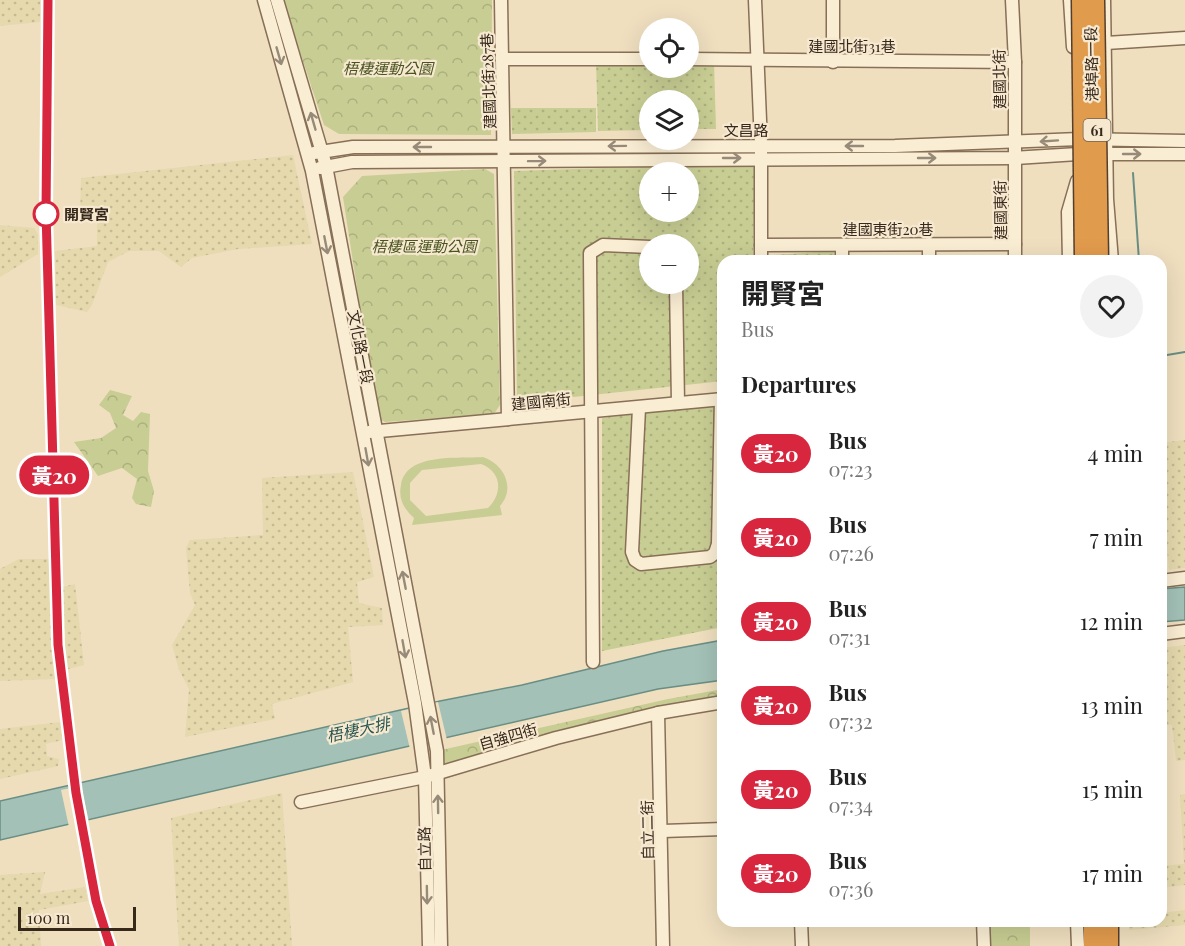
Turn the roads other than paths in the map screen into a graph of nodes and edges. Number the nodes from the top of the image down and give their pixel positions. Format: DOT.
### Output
graph roads {
  1 [pos="264,0"];
  2 [pos="277,0"];
  3 [pos="501,0"];
  4 [pos="755,0"];
  5 [pos="833,0"];
  6 [pos="1012,0"];
  7 [pos="1070,0"];
  8 [pos="1081,0"];
  9 [pos="1095,0"];
  10 [pos="1104,0"];
  11 [pos="1185,38"];
  12 [pos="1106,43"];
  13 [pos="502,58"];
  14 [pos="639,59"];
  15 [pos="699,59"];
  16 [pos="756,60"];
  17 [pos="833,62"];
  18 [pos="1015,62"];
  19 [pos="1079,139"];
  20 [pos="1108,140"];
  21 [pos="1185,141"];
  22 [pos="1015,143"];
  23 [pos="761,144"];
  24 [pos="505,147"];
  25 [pos="322,151"];
  26 [pos="1107,153"];
  27 [pos="308,154"];
  28 [pos="1078,154"];
  29 [pos="1185,154"];
  30 [pos="760,158"];
  31 [pos="1014,158"];
  32 [pos="504,161"];
  33 [pos="326,166"];
  34 [pos="312,171"];
  35 [pos="1077,188"];
  36 [pos="1107,199"];
  37 [pos="842,244"];
  38 [pos="929,244"];
  39 [pos="1015,244"];
  40 [pos="761,245"];
  41 [pos="639,247"];
  42 [pos="761,255"];
  43 [pos="842,255"];
  44 [pos="929,255"];
  45 [pos="1015,255"];
  46 [pos="1069,255"];
  47 [pos="1078,255"];
  48 [pos="1084,255"];
  49 [pos="1094,255"];
  50 [pos="1095,255"];
  51 [pos="1096,255"];
  52 [pos="1106,255"];
  53 [pos="1112,255"];
  54 [pos="676,294"];
  55 [pos="717,399"];
  56 [pos="678,403"];
  57 [pos="639,408"];
  58 [pos="592,411"];
  59 [pos="508,419"];
  60 [pos="376,431"];
  61 [pos="363,433"];
  62 [pos="717,547"];
  63 [pos="1185,578"];
  64 [pos="1167,580"];
  65 [pos="1185,631"];
  66 [pos="1167,633"];
  67 [pos="593,662"];
  68 [pos="421,701"];
  69 [pos="717,703"];
  70 [pos="658,713"];
  71 [pos="437,771"];
  72 [pos="425,777"];
  73 [pos="301,802"];
  74 [pos="717,829"];
  75 [pos="663,831"];
  76 [pos="801,927"];
  77 [pos="983,927"];
  78 [pos="1077,927"];
  79 [pos="1093,927"];
  80 [pos="1101,927"];
  81 [pos="1109,927"];
  82 [pos="1115,927"];
  83 [pos="429,946"];
  84 [pos="441,946"];
  85 [pos="663,946"];
  86 [pos="802,946"];
  87 [pos="984,946"];
  88 [pos="1078,946"];
  89 [pos="1093,946"];
  90 [pos="1101,946"];
  91 [pos="1109,946"];
  92 [pos="1116,946"];
  1 -- 27 [label="street, 文化路一段, one-way"];
  25 -- 2 [label="street, 文化路一段, one-way"];
  3 -- 13 [label="street, 建國北街287巷"];
  4 -- 16 [label="street"];
  5 -- 17 [label="street"];
  6 -- 18 [label="street, 建國北街"];
  7 -- 19 [label="street, 港埠路一段"];
  8 -- 48 [label="highway, 61, bridge"];
  9 -- 50 [label="highway, 61, bridge"];
  10 -- 12 [label="street, 港埠路一段"];
  11 -- 12 [label="street"];
  12 -- 20 [label="street, 港埠路一段"];
  13 -- 14 [label="street"];
  13 -- 24 [label="street, 建國北街287巷"];
  15 -- 16 [label="street, 建國北街31巷"];
  16 -- 17 [label="street, 建國北街31巷"];
  16 -- 23 [label="street"];
  17 -- 18 [label="street, 建國北街31巷"];
  18 -- 22 [label="street, 建國北街"];
  19 -- 20 [label="street, 文昌路"];
  19 -- 22 [label="street, 文昌路, one-way"];
  19 -- 28 [label="street, 港埠路一段"];
  20 -- 21 [label="street, 文昌路"];
  20 -- 26 [label="street, 港埠路一段"];
  22 -- 23 [label="street, 文昌路, one-way"];
  22 -- 31 [label="street, 建國北街"];
  23 -- 24 [label="street, 文昌路, one-way"];
  23 -- 30 [label="street"];
  24 -- 25 [label="street, 文昌路, one-way"];
  24 -- 32 [label="street, 建國北街287巷"];
  25 -- 27 [label="street, 文昌路"];
  25 -- 33 [label="street, 文化路一段"];
  26 -- 28 [label="street, 文昌路"];
  26 -- 29 [label="street, 文昌路, one-way"];
  26 -- 36 [label="street, 港埠路一段"];
  27 -- 34 [label="street, 文化路一段"];
  28 -- 31 [label="street, 文昌路"];
  28 -- 35 [label="street, 港埠路一段"];
  30 -- 31 [label="street, 文昌路, one-way"];
  32 -- 30 [label="street, 文昌路, one-way"];
  30 -- 40 [label="street"];
  31 -- 39 [label="street, 建國東街"];
  32 -- 33 [label="street, 文昌路"];
  32 -- 59 [label="street, 建國北街287巷"];
  33 -- 34 [label="street, 文昌路"];
  33 -- 60 [label="street, 文化路一段"];
  34 -- 61 [label="street, 文化路一段, one-way"];
  35 -- 46 [label="street, 港埠路一段"];
  35 -- 47 [label="highway"];
  35 -- 49 [label="street, 港埠路一段"];
  36 -- 51 [label="street, 港埠路一段"];
  36 -- 52 [label="highway"];
  36 -- 53 [label="street, 港埠路一段"];
  37 -- 38 [label="street, 建國東街20巷"];
  37 -- 40 [label="street, 建國東街20巷"];
  37 -- 43 [label="street"];
  38 -- 39 [label="street, 建國東街20巷"];
  38 -- 44 [label="street"];
  39 -- 45 [label="street, 建國東街"];
  40 -- 42 [label="street"];
  41 -- 58 [label="street"];
  54 -- 56 [label="street"];
  55 -- 56 [label="street, 建國南街"];
  56 -- 57 [label="street, 建國南街"];
  57 -- 58 [label="street, 建國南街"];
  57 -- 62 [label="street"];
  58 -- 59 [label="street, 建國南街"];
  58 -- 67 [label="street"];
  59 -- 60 [label="street, 建國南街"];
  60 -- 61 [label="street, 建國南街"];
  68 -- 60 [label="street, 文化路一段, one-way"];
  61 -- 68 [label="street, 文化路一段, one-way"];
  63 -- 64 [label="street"];
  65 -- 66 [label="street"];
  71 -- 68 [label="street, 自立路, one-way"];
  68 -- 72 [label="street, 自立路"];
  69 -- 70 [label="street, 自強四街"];
  70 -- 71 [label="street, 自強四街"];
  70 -- 75 [label="street, 自立二街"];
  71 -- 72 [label="street, 自強四街"];
  84 -- 71 [label="street, 自立路, one-way"];
  72 -- 73 [label="street, 自強四街"];
  72 -- 83 [label="street, 自立路, one-way"];
  74 -- 75 [label="street"];
  75 -- 85 [label="street, 自立二街"];
  76 -- 86 [label="street"];
  77 -- 87 [label="street"];
  78 -- 88 [label="street"];
  79 -- 89 [label="highway"];
  80 -- 90 [label="street"];
  81 -- 91 [label="highway"];
  82 -- 92 [label="street"];
}
